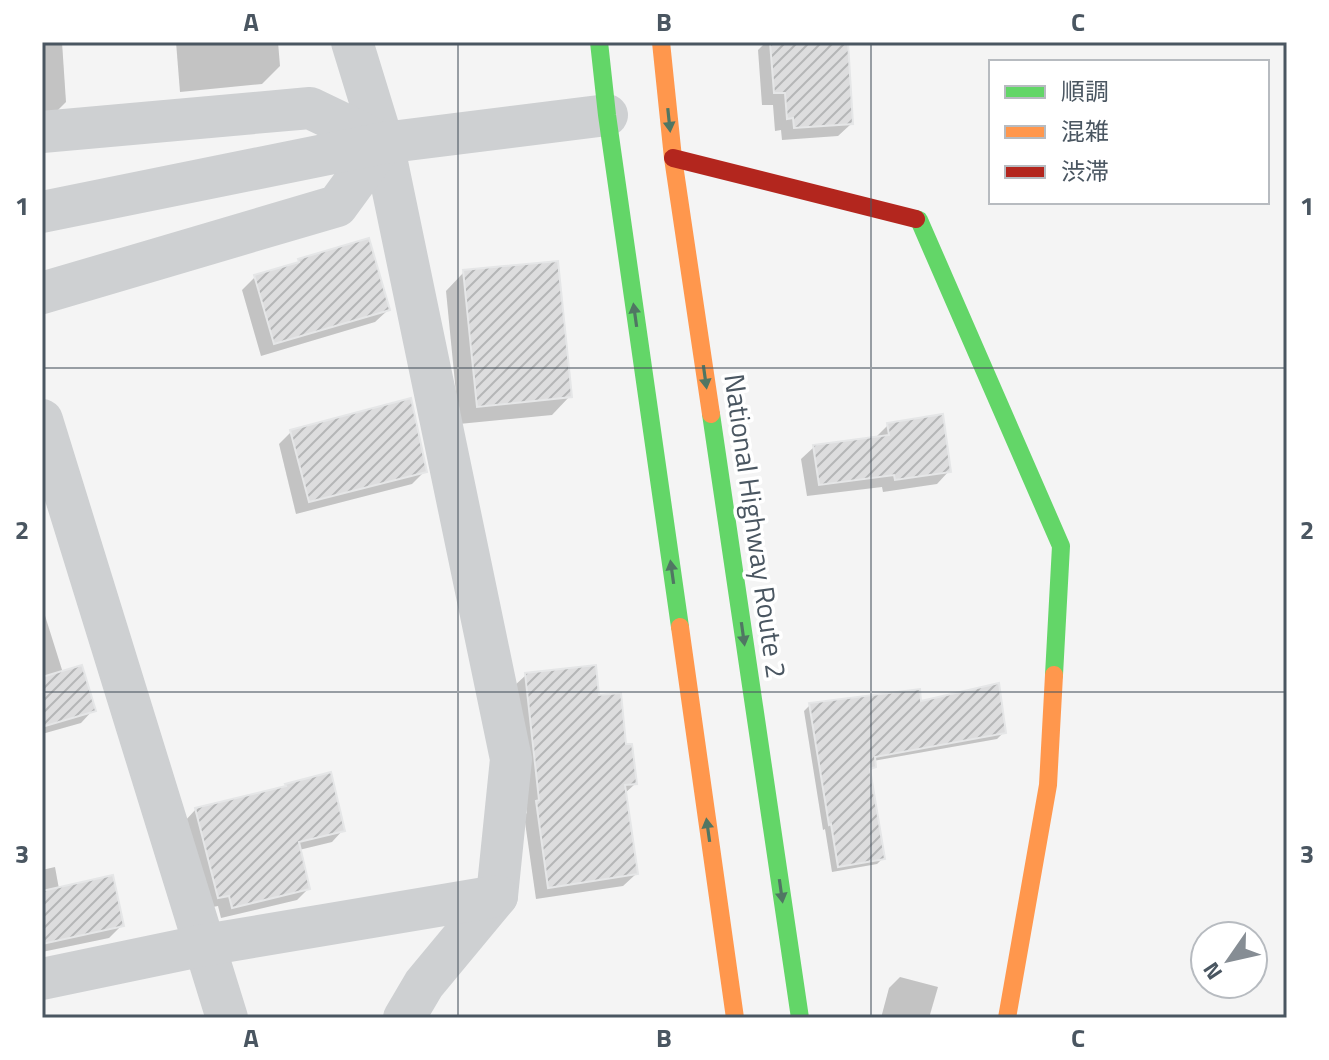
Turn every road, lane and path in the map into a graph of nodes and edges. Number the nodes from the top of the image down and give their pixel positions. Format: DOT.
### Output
graph roads {
  1 [pos="352,42"];
  2 [pos="599,42"];
  3 [pos="661,42"];
  4 [pos="607,115"];
  5 [pos="42,132"];
  6 [pos="383,143"];
  7 [pos="673,158"];
  8 [pos="42,212"];
  9 [pos="42,293"];
  10 [pos="42,420"];
  11 [pos="497,896"];
  12 [pos="205,945"];
  13 [pos="42,979"];
  14 [pos="227,1018"];
  15 [pos="404,1018"];
  16 [pos="735,1018"];
  17 [pos="800,1018"];
  18 [pos="1007,1018"];
  1 -- 6 [label="street"];
  2 -- 4 [label="main road"];
  3 -- 7 [label="main road, National Highway Route 2, one-way"];
  4 -- 6 [label="street"];
  16 -- 4 [label="main road, one-way"];
  5 -- 6 [label="street"];
  6 -- 8 [label="street"];
  6 -- 9 [label="street"];
  6 -- 11 [label="street"];
  7 -- 17 [label="main road, National Highway Route 2, one-way"];
  7 -- 18 [label="main road"];
  10 -- 12 [label="street"];
  11 -- 12 [label="street"];
  11 -- 15 [label="street"];
  12 -- 13 [label="street"];
  12 -- 14 [label="street"];
}
